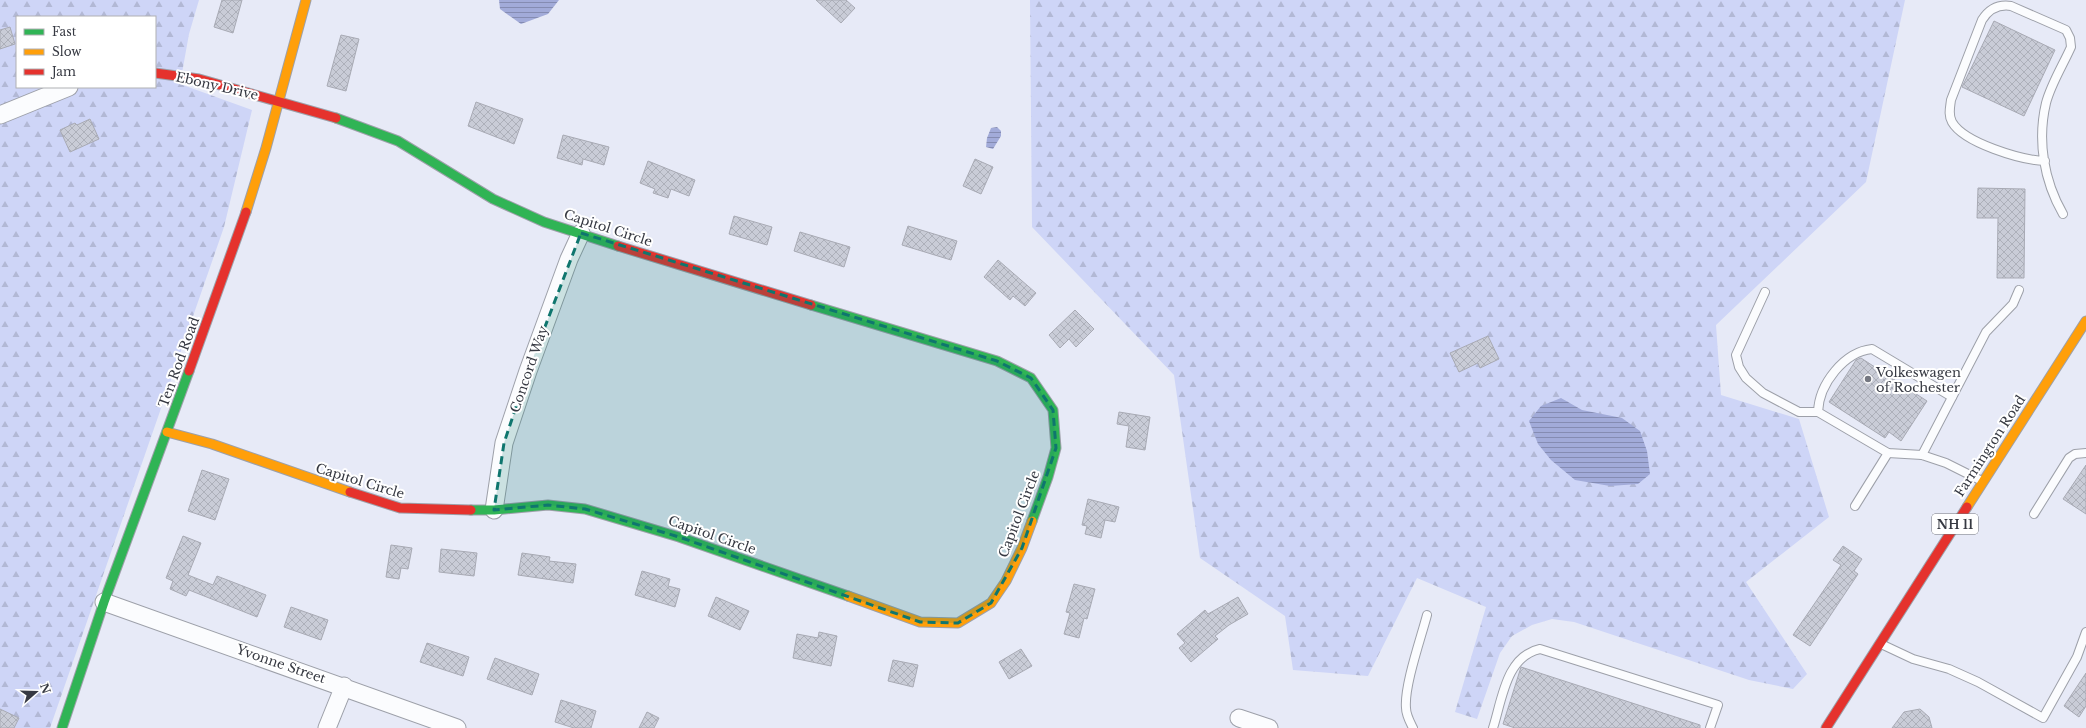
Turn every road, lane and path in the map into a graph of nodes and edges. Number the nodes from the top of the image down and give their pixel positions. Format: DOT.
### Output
graph roads {
  1 [pos="306,0"];
  2 [pos="156,72"];
  3 [pos="67,88"];
  4 [pos="280,101"];
  5 [pos="0,115"];
  6 [pos="2045,161"];
  7 [pos="2063,214"];
  8 [pos="581,233"];
  9 [pos="2019,290"];
  10 [pos="1765,292"];
  11 [pos="2086,321"];
  12 [pos="1952,397"];
  13 [pos="1818,412"];
  14 [pos="167,432"];
  15 [pos="1888,453"];
  16 [pos="2086,453"];
  17 [pos="1922,455"];
  18 [pos="1982,481"];
  19 [pos="1856,506"];
  20 [pos="494,510"];
  21 [pos="2034,514"];
  22 [pos="104,602"];
  23 [pos="1427,615"];
  24 [pos="2086,632"];
  25 [pos="1879,643"];
  26 [pos="344,686"];
  27 [pos="1239,718"];
  28 [pos="62,728"];
  29 [pos="327,728"];
  30 [pos="457,728"];
  31 [pos="1269,728"];
  32 [pos="1413,728"];
  33 [pos="1493,728"];
  34 [pos="1710,728"];
  35 [pos="1826,728"];
  1 -- 4 [label="main road, Ten Rod Road"];
  2 -- 4 [label="main road, Ebony Drive"];
  3 -- 5 [label="street"];
  4 -- 8 [label="main road, Capitol Circle"];
  4 -- 14 [label="main road, Ten Rod Road"];
  6 -- 6 [label="lane"];
  6 -- 7 [label="lane"];
  8 -- 20 [label="street, Concord Way"];
  8 -- 20 [label="main road, Capitol Circle"];
  9 -- 12 [label="lane"];
  10 -- 13 [label="lane"];
  11 -- 18 [label="main road, Farmington Road / NH 11"];
  12 -- 13 [label="lane"];
  12 -- 17 [label="lane"];
  13 -- 15 [label="lane"];
  14 -- 20 [label="main road, Capitol Circle"];
  14 -- 22 [label="main road, Ten Rod Road"];
  15 -- 17 [label="lane"];
  15 -- 19 [label="lane"];
  16 -- 21 [label="lane"];
  17 -- 18 [label="lane"];
  18 -- 25 [label="main road, Farmington Road / NH 11"];
  22 -- 26 [label="street, Yvonne Street"];
  22 -- 28 [label="main road, Ten Rod Road"];
  23 -- 32 [label="lane"];
  24 -- 25 [label="lane"];
  25 -- 35 [label="main road, Farmington Road / NH 11"];
  26 -- 29 [label="street"];
  26 -- 30 [label="street, Yvonne Street"];
  27 -- 31 [label="street"];
  33 -- 34 [label="lane"];
}
